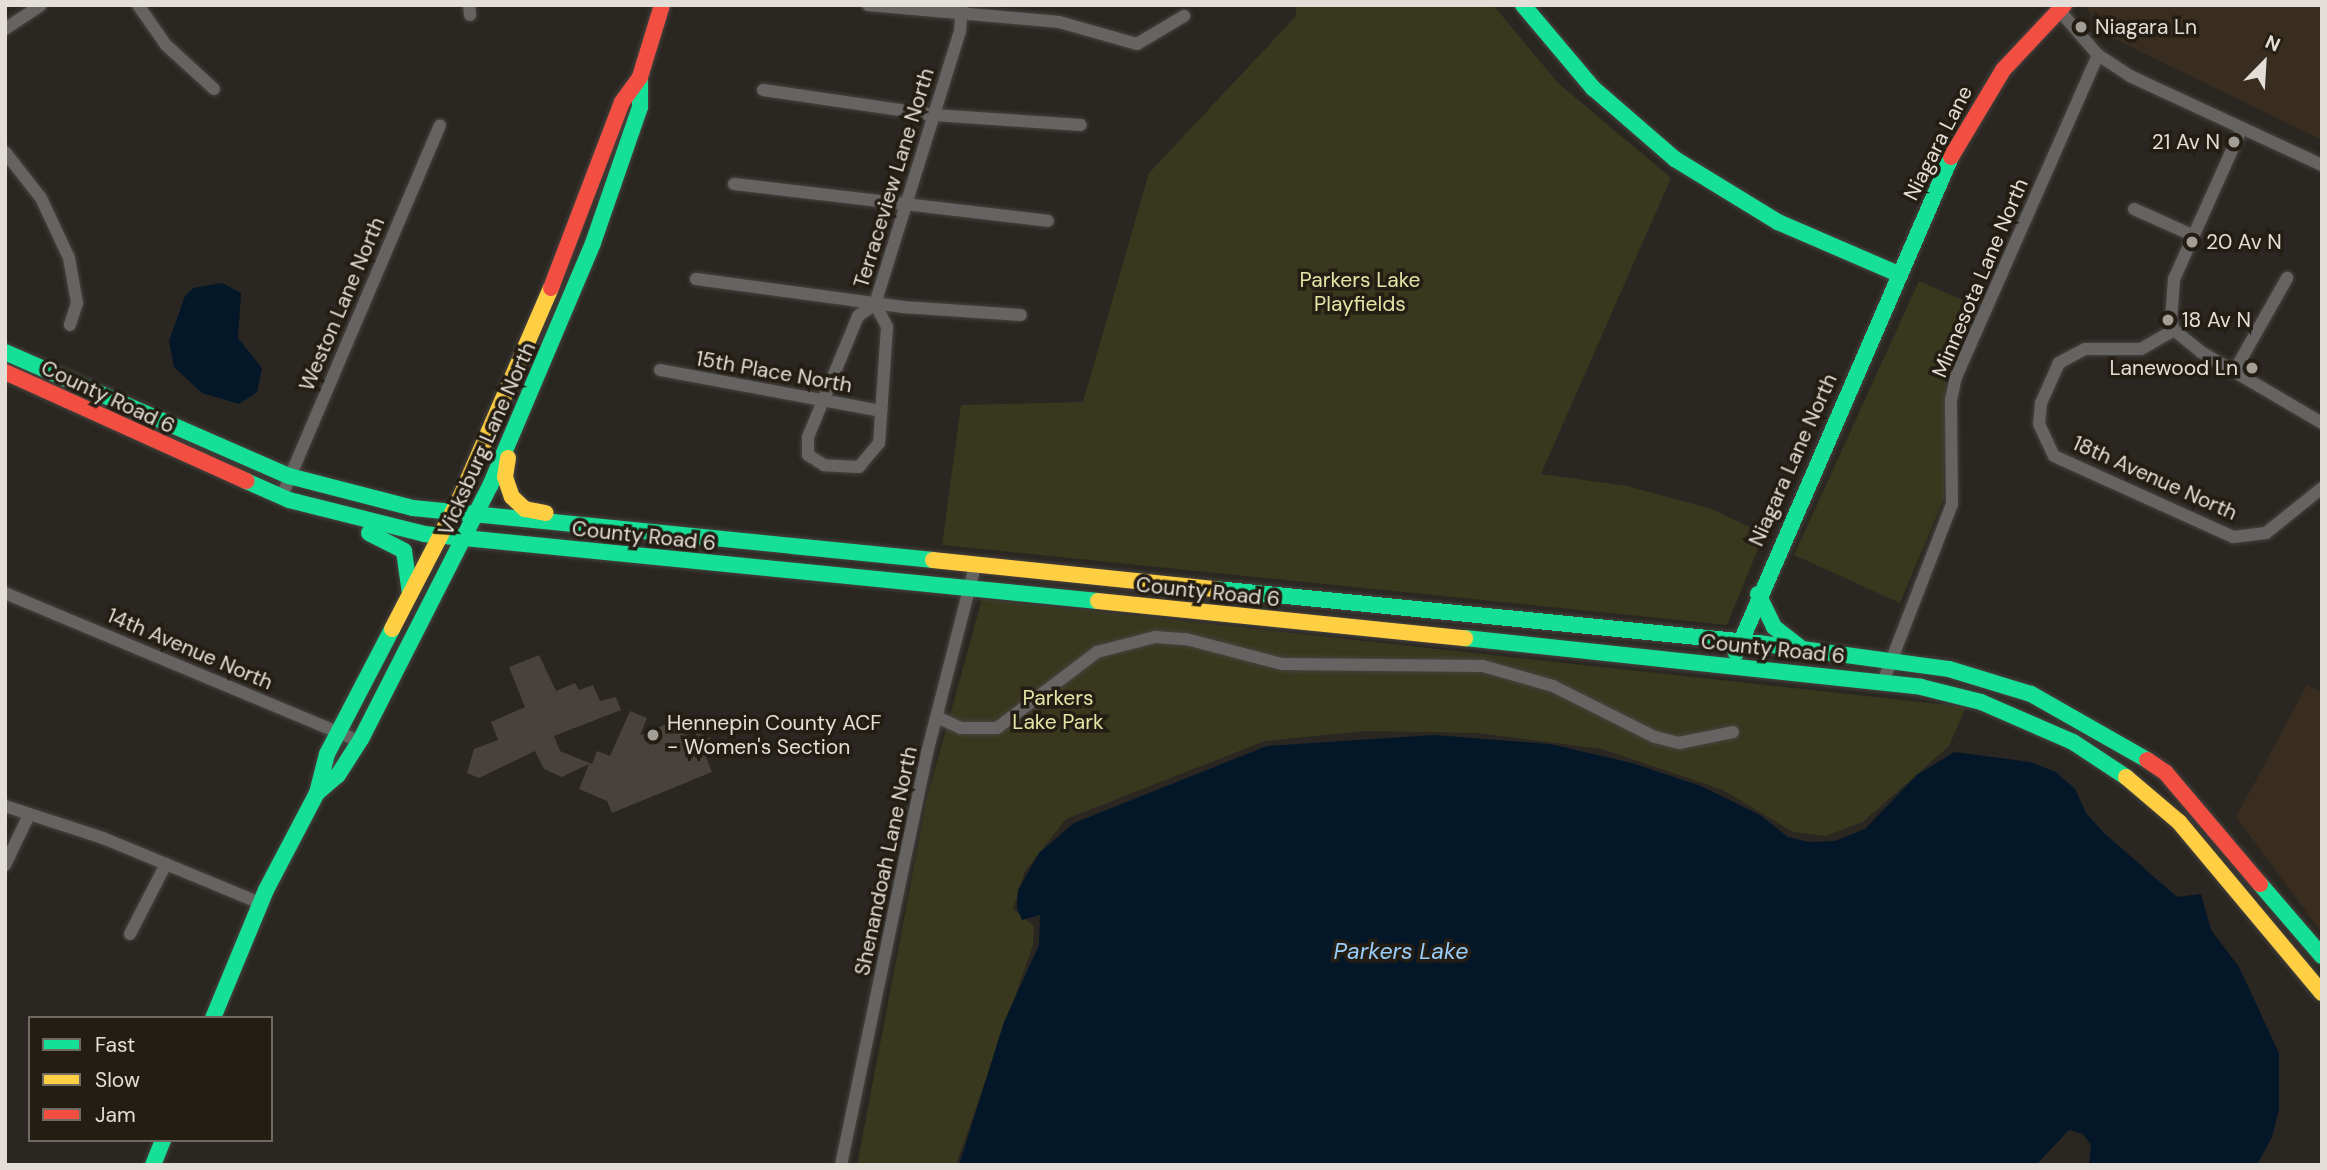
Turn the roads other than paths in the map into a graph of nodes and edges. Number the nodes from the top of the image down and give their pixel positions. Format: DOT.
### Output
graph roads {
  1 [pos="41,5"];
  2 [pos="138,5"];
  3 [pos="662,5"];
  4 [pos="868,5"];
  5 [pos="1523,5"];
  6 [pos="2061,8"];
  7 [pos="962,10"];
  8 [pos="1184,16"];
  9 [pos="5,29"];
  10 [pos="2098,55"];
  11 [pos="640,77"];
  12 [pos="214,89"];
  13 [pos="763,90"];
  14 [pos="934,115"];
  15 [pos="440,125"];
  16 [pos="1080,125"];
  17 [pos="2241,130"];
  18 [pos="5,152"];
  19 [pos="2322,165"];
  20 [pos="733,184"];
  21 [pos="905,208"];
  22 [pos="2134,209"];
  23 [pos="1048,221"];
  24 [pos="2194,236"];
  25 [pos="1898,274"];
  26 [pos="2287,278"];
  27 [pos="696,279"];
  28 [pos="875,304"];
  29 [pos="1021,315"];
  30 [pos="70,325"];
  31 [pos="2174,330"];
  32 [pos="5,352"];
  33 [pos="660,370"];
  34 [pos="2235,370"];
  35 [pos="5,372"];
  36 [pos="822,401"];
  37 [pos="881,411"];
  38 [pos="2322,423"];
  39 [pos="516,429"];
  40 [pos="289,476"];
  41 [pos="2322,488"];
  42 [pos="285,499"];
  43 [pos="453,513"];
  44 [pos="476,516"];
  45 [pos="652,534"];
  46 [pos="440,536"];
  47 [pos="465,539"];
  48 [pos="975,566"];
  49 [pos="970,589"];
  50 [pos="5,593"];
  51 [pos="1758,594"];
  52 [pos="410,596"];
  53 [pos="1738,642"];
  54 [pos="1802,649"];
  55 [pos="1890,658"];
  56 [pos="1733,666"];
  57 [pos="1883,682"];
  58 [pos="937,717"];
  59 [pos="1733,732"];
  60 [pos="339,733"];
  61 [pos="359,741"];
  62 [pos="317,793"];
  63 [pos="5,806"];
  64 [pos="28,817"];
  65 [pos="166,864"];
  66 [pos="5,865"];
  67 [pos="260,904"];
  68 [pos="130,934"];
  69 [pos="2322,956"];
  70 [pos="2322,993"];
  71 [pos="214,1016"];
  72 [pos="162,1142"];
  73 [pos="153,1165"];
  74 [pos="841,1165"];
  1 -- 9 [label="street"];
  2 -- 12 [label="street"];
  3 -- 11 [label="main road, Vicksburg Lane North"];
  4 -- 7 [label="street"];
  5 -- 25 [label="main road"];
  6 -- 10 [label="street"];
  6 -- 25 [label="main road, Niagara Lane"];
  7 -- 8 [label="street"];
  7 -- 14 [label="street, Terraceview Lane North"];
  10 -- 17 [label="street"];
  10 -- 55 [label="street, Minnesota Lane North"];
  11 -- 39 [label="main road, Vicksburg Lane North"];
  11 -- 43 [label="main road, Vicksburg Lane North"];
  13 -- 14 [label="street"];
  14 -- 16 [label="street"];
  14 -- 21 [label="street, Terraceview Lane North"];
  15 -- 40 [label="street, Weston Lane North"];
  17 -- 19 [label="street"];
  17 -- 24 [label="street"];
  18 -- 30 [label="street"];
  20 -- 21 [label="street"];
  21 -- 23 [label="street"];
  21 -- 28 [label="street, Terraceview Lane North"];
  22 -- 24 [label="street"];
  24 -- 31 [label="street"];
  25 -- 51 [label="main road, Niagara Lane North"];
  26 -- 34 [label="street"];
  27 -- 28 [label="street"];
  28 -- 29 [label="street"];
  28 -- 36 [label="street"];
  28 -- 37 [label="street, Terraceview Lane North"];
  31 -- 34 [label="street"];
  31 -- 41 [label="street, 18th Avenue North"];
  32 -- 40 [label="main road, County Road 6"];
  33 -- 36 [label="street, 15th Place North"];
  34 -- 38 [label="street"];
  35 -- 42 [label="main road, County Road 6"];
  36 -- 37 [label="street, 15th Place North"];
  36 -- 37 [label="street, Terraceview Lane North"];
  39 -- 44 [label="main road, Vicksburg Lane North"];
  39 -- 45 [label="main road"];
  40 -- 42 [label="street, Weston Lane North"];
  40 -- 43 [label="main road, County Road 6"];
  42 -- 46 [label="main road, County Road 6"];
  42 -- 52 [label="main road"];
  43 -- 44 [label="main road, County Road 6"];
  43 -- 46 [label="main road, Vicksburg Lane North"];
  44 -- 45 [label="main road, County Road 6"];
  44 -- 47 [label="main road, Vicksburg Lane North"];
  45 -- 48 [label="main road, County Road 6"];
  46 -- 47 [label="main road, County Road 6"];
  46 -- 52 [label="main road, Vicksburg Lane North"];
  47 -- 49 [label="main road, County Road 6"];
  47 -- 61 [label="main road, Vicksburg Lane North"];
  48 -- 49 [label="street, Shenandoah Lane North"];
  48 -- 53 [label="main road, County Road 6"];
  49 -- 56 [label="main road, County Road 6"];
  49 -- 58 [label="street, Shenandoah Lane North"];
  50 -- 60 [label="street, 14th Avenue North"];
  51 -- 53 [label="main road, Niagara Lane North"];
  51 -- 54 [label="main road"];
  52 -- 60 [label="main road, Vicksburg Lane North"];
  53 -- 54 [label="main road, County Road 6"];
  53 -- 56 [label="main road, Niagara Lane North"];
  54 -- 55 [label="main road, County Road 6"];
  55 -- 57 [label="street, Minnesota Lane North"];
  55 -- 69 [label="main road, County Road 6"];
  56 -- 57 [label="main road, County Road 6"];
  57 -- 70 [label="main road, County Road 6"];
  58 -- 59 [label="street"];
  58 -- 74 [label="street, Shenandoah Lane North"];
  60 -- 61 [label="street, 14th Avenue North"];
  60 -- 62 [label="main road, Vicksburg Lane North"];
  61 -- 62 [label="main road, Vicksburg Lane North"];
  62 -- 67 [label="main road, Vicksburg Lane North"];
  63 -- 64 [label="street"];
  64 -- 65 [label="street"];
  64 -- 66 [label="street"];
  65 -- 67 [label="street"];
  65 -- 68 [label="street"];
  67 -- 71 [label="main road, Vicksburg Lane North"];
  72 -- 73 [label="main road"];
}
